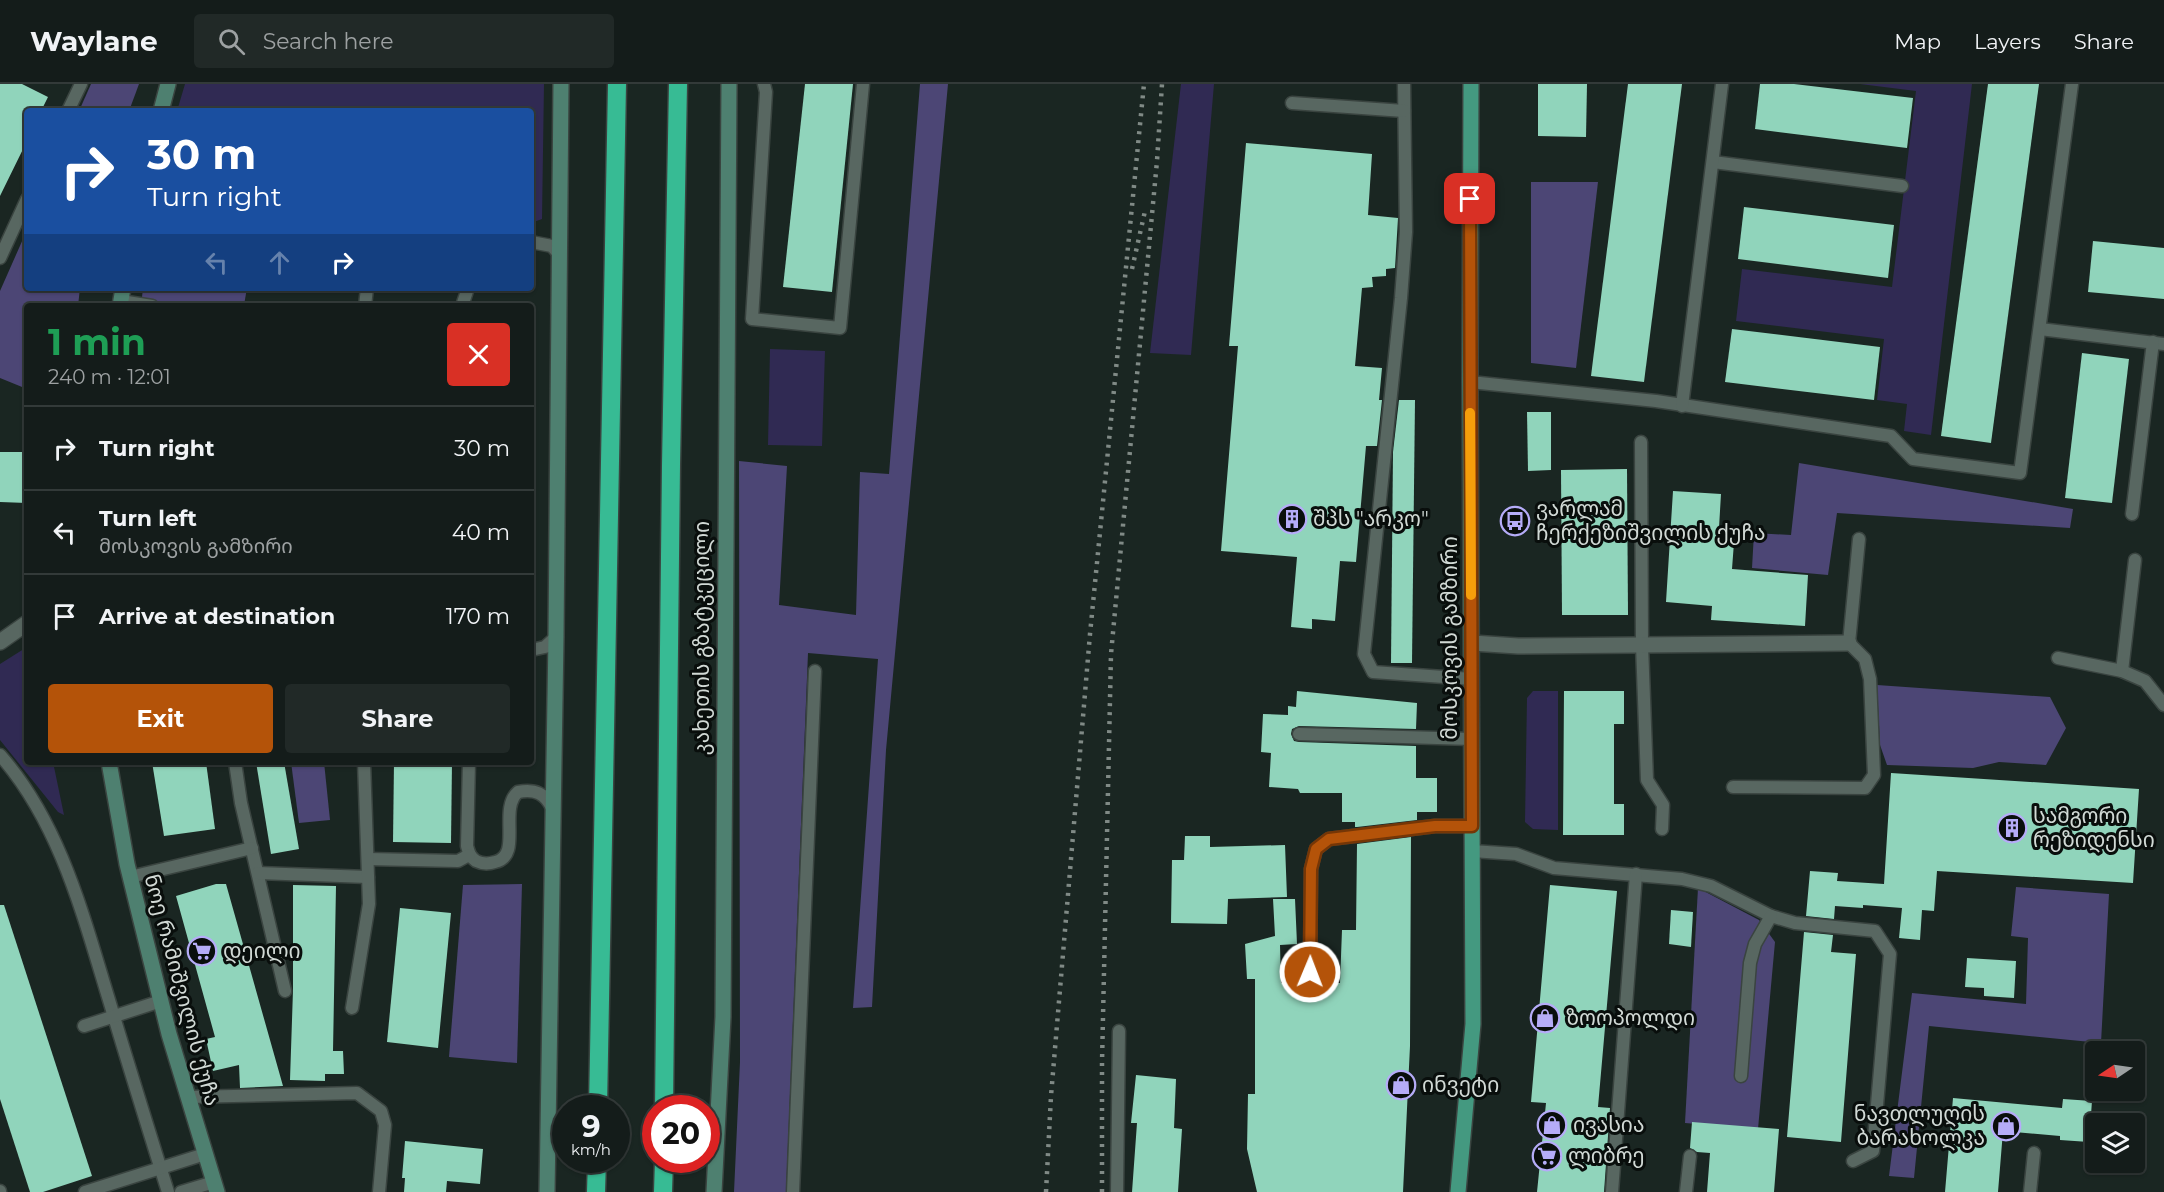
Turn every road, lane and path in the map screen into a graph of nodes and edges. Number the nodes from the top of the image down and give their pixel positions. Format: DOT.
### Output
graph roads {
  1 [pos="81,84"];
  2 [pos="168,84"];
  3 [pos="561,84"];
  4 [pos="617,84"];
  5 [pos="678,84"];
  6 [pos="729,84"];
  7 [pos="764,84"];
  8 [pos="863,84"];
  9 [pos="1404,84"];
  10 [pos="1471,84"];
  11 [pos="1722,84"];
  12 [pos="2072,84"];
  13 [pos="1292,103"];
  14 [pos="69,108"];
  15 [pos="162,108"];
  16 [pos="1404,111"];
  17 [pos="1713,162"];
  18 [pos="1902,186"];
  19 [pos="24,204"];
  20 [pos="6,231"];
  21 [pos="534,243"];
  22 [pos="559,254"];
  23 [pos="0,258"];
  24 [pos="121,298"];
  25 [pos="140,303"];
  26 [pos="2040,329"];
  27 [pos="2158,343"];
  28 [pos="1470,382"];
  29 [pos="1682,406"];
  30 [pos="1641,442"];
  31 [pos="2132,514"];
  32 [pos="1859,539"];
  33 [pos="2135,560"];
  34 [pos="24,625"];
  35 [pos="556,637"];
  36 [pos="0,642"];
  37 [pos="1472,644"];
  38 [pos="1849,644"];
  39 [pos="1642,645"];
  40 [pos="534,649"];
  41 [pos="2058,658"];
  42 [pos="815,671"];
  43 [pos="2122,671"];
  44 [pos="1472,679"];
  45 [pos="2164,705"];
  46 [pos="1299,734"];
  47 [pos="1472,739"];
  48 [pos="0,755"];
  49 [pos="110,765"];
  50 [pos="236,765"];
  51 [pos="364,765"];
  52 [pos="469,765"];
  53 [pos="1732,787"];
  54 [pos="552,808"];
  55 [pos="1472,826"];
  56 [pos="1662,829"];
  57 [pos="252,848"];
  58 [pos="1472,851"];
  59 [pos="469,855"];
  60 [pos="368,859"];
  61 [pos="258,873"];
  62 [pos="1636,874"];
  63 [pos="130,877"];
  64 [pos="368,877"];
  65 [pos="1771,916"];
  66 [pos="1310,972"];
  67 [pos="285,991"];
  68 [pos="161,1001"];
  69 [pos="352,1008"];
  70 [pos="114,1017"];
  71 [pos="84,1026"];
  72 [pos="1119,1031"];
  73 [pos="1742,1076"];
  74 [pos="598,1095"];
  75 [pos="664,1095"];
  76 [pos="188,1097"];
  77 [pos="205,1154"];
  78 [pos="2034,1154"];
  79 [pos="1690,1156"];
  80 [pos="1853,1161"];
  81 [pos="160,1168"];
  82 [pos="597,1173"];
  83 [pos="664,1173"];
  84 [pos="215,1187"];
  85 [pos="85,1192"];
  86 [pos="168,1192"];
  87 [pos="181,1192"];
  88 [pos="379,1192"];
  89 [pos="547,1192"];
  90 [pos="596,1192"];
  91 [pos="663,1192"];
  92 [pos="714,1192"];
  93 [pos="793,1192"];
  94 [pos="1117,1192"];
  95 [pos="1458,1192"];
  96 [pos="1612,1192"];
  97 [pos="1686,1192"];
  98 [pos="2030,1192"];
  1 -- 14 [label="lane"];
  2 -- 15 [label="street"];
  3 -- 22 [label="street"];
  4 -- 74 [label="highway"];
  5 -- 75 [label="highway, კახეთის გზატკეცილი"];
  6 -- 92 [label="street, კახეთის გზატკეცილი"];
  7 -- 8 [label="lane"];
  9 -- 16 [label="lane"];
  10 -- 28 [label="main road, მოსკოვის გამზირი"];
  11 -- 17 [label="lane"];
  12 -- 26 [label="lane"];
  13 -- 16 [label="lane"];
  16 -- 44 [label="lane"];
  17 -- 18 [label="lane"];
  17 -- 29 [label="lane"];
  19 -- 20 [label="lane"];
  20 -- 23 [label="lane"];
  21 -- 22 [label="lane"];
  22 -- 35 [label="street"];
  24 -- 25 [label="lane"];
  26 -- 27 [label="lane"];
  26 -- 29 [label="lane"];
  27 -- 31 [label="lane"];
  28 -- 29 [label="lane"];
  28 -- 37 [label="main road, მოსკოვის გამზირი"];
  30 -- 39 [label="lane"];
  32 -- 38 [label="lane"];
  33 -- 43 [label="lane"];
  34 -- 36 [label="street"];
  35 -- 40 [label="lane"];
  35 -- 54 [label="street"];
  37 -- 39 [label="street"];
  37 -- 44 [label="main road, მოსკოვის გამზირი"];
  38 -- 39 [label="street"];
  38 -- 53 [label="lane"];
  39 -- 56 [label="lane"];
  41 -- 43 [label="lane"];
  42 -- 93 [label="lane"];
  43 -- 45 [label="lane"];
  44 -- 47 [label="main road, მოსკოვის გამზირი"];
  46 -- 47 [label="lane"];
  47 -- 55 [label="main road, მოსკოვის გამზირი"];
  48 -- 70 [label="lane"];
  49 -- 63 [label="street, ნოე რამიშვილის ქუჩა"];
  50 -- 57 [label="lane"];
  51 -- 60 [label="lane"];
  52 -- 59 [label="lane"];
  54 -- 59 [label="lane"];
  54 -- 89 [label="street"];
  55 -- 58 [label="main road, მოსკოვის გამზირი"];
  55 -- 66 [label="lane"];
  57 -- 61 [label="lane"];
  57 -- 63 [label="lane"];
  58 -- 62 [label="lane"];
  58 -- 95 [label="main road, მოსკოვის გამზირი"];
  59 -- 60 [label="lane"];
  60 -- 64 [label="lane"];
  61 -- 64 [label="lane"];
  61 -- 67 [label="lane"];
  62 -- 65 [label="lane"];
  62 -- 96 [label="lane"];
  63 -- 68 [label="street, ნოე რამიშვილის ქუჩა"];
  64 -- 69 [label="lane"];
  65 -- 73 [label="lane"];
  65 -- 80 [label="lane"];
  68 -- 70 [label="lane"];
  68 -- 76 [label="street, ნოე რამიშვილის ქუჩა"];
  70 -- 71 [label="lane"];
  70 -- 81 [label="lane"];
  72 -- 94 [label="lane"];
  76 -- 77 [label="street, ნოე რამიშვილის ქუჩა"];
  76 -- 88 [label="lane"];
  77 -- 81 [label="lane"];
  77 -- 84 [label="street, ნოე რამიშვილის ქუჩა"];
  78 -- 98 [label="lane"];
  79 -- 97 [label="lane"];
  81 -- 85 [label="lane"];
  81 -- 86 [label="lane"];
  82 -- 90 [label="highway"];
  83 -- 91 [label="highway"];
  84 -- 87 [label="lane"];
}
